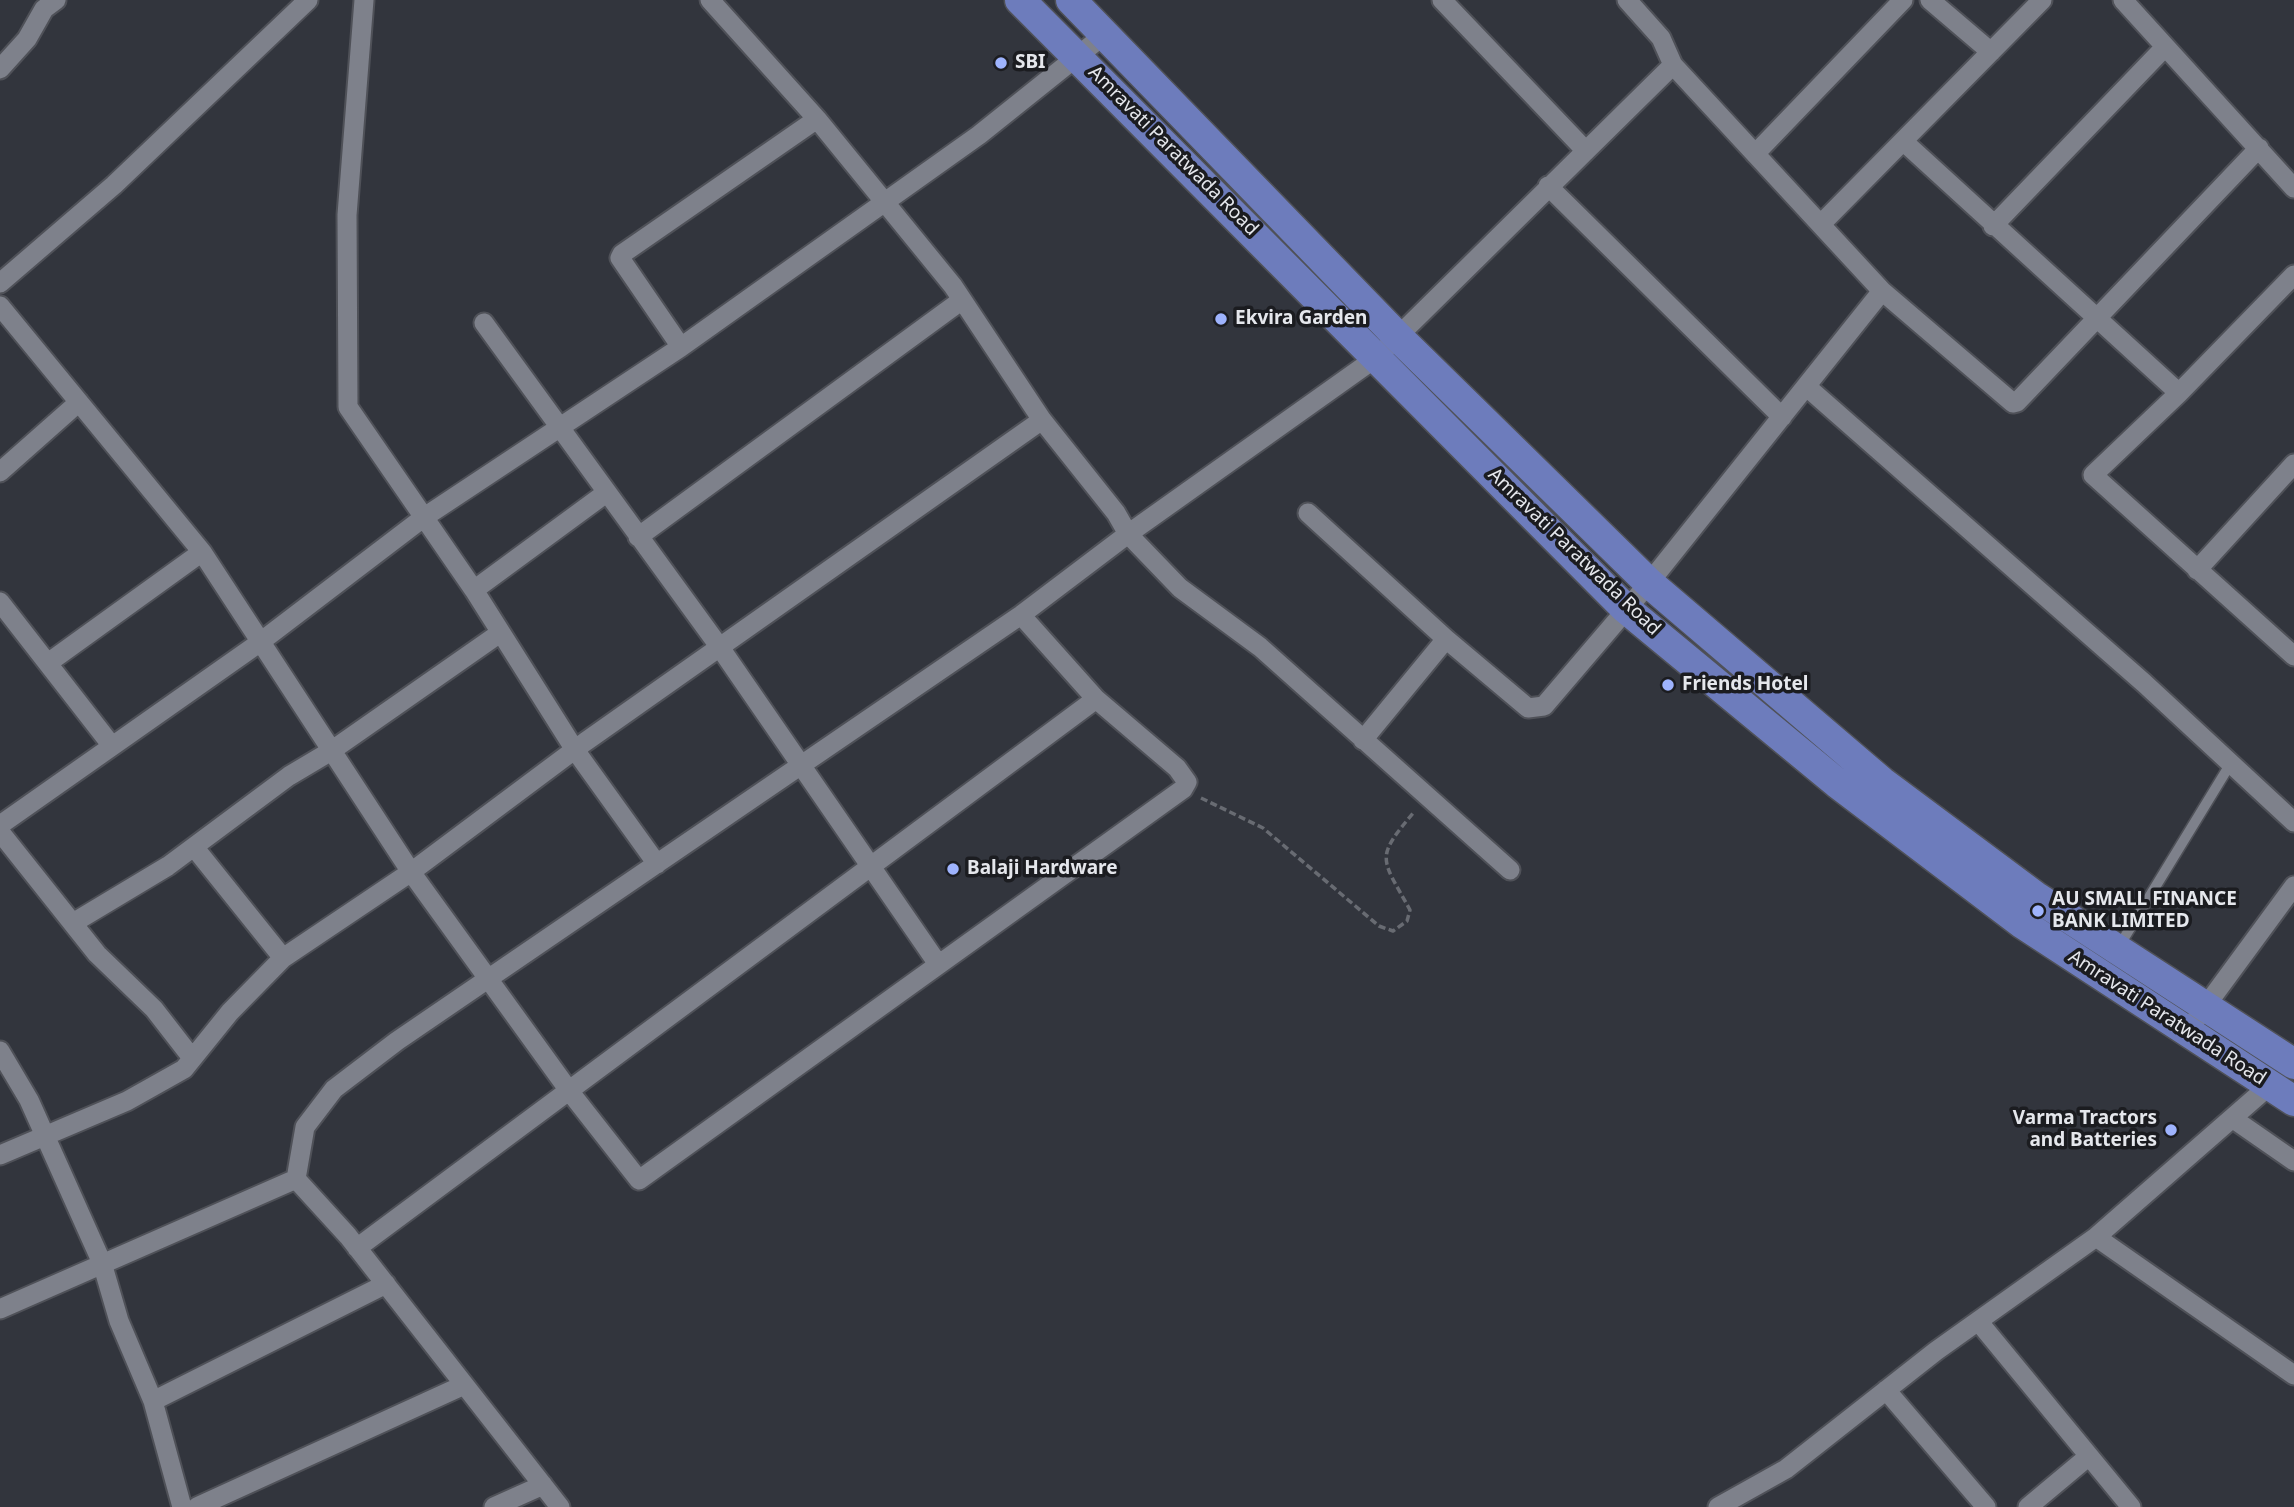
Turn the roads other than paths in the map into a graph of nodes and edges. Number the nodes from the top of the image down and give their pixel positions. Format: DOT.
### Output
graph roads {
  1 [pos="56,0"];
  2 [pos="308,0"];
  3 [pos="364,0"];
  4 [pos="710,0"];
  5 [pos="1020,0"];
  6 [pos="1442,0"];
  7 [pos="1627,0"];
  8 [pos="1903,0"];
  9 [pos="1930,0"];
  10 [pos="2042,0"];
  11 [pos="2123,0"];
  12 [pos="1079,3"];
  13 [pos="1104,35"];
  14 [pos="2165,47"];
  15 [pos="1991,52"];
  16 [pos="1080,56"];
  17 [pos="1673,65"];
  18 [pos="0,69"];
  19 [pos="817,119"];
  20 [pos="1903,141"];
  21 [pos="2259,148"];
  22 [pos="1585,150"];
  23 [pos="1755,154"];
  24 [pos="1548,186"];
  25 [pos="2294,188"];
  26 [pos="883,203"];
  27 [pos="1821,224"];
  28 [pos="1993,226"];
  29 [pos="2294,275"];
  30 [pos="0,283"];
  31 [pos="1882,291"];
  32 [pos="962,300"];
  33 [pos="0,306"];
  34 [pos="2098,318"];
  35 [pos="484,323"];
  36 [pos="1387,346"];
  37 [pos="681,347"];
  38 [pos="1807,387"];
  39 [pos="2179,393"];
  40 [pos="79,402"];
  41 [pos="1782,417"];
  42 [pos="1042,420"];
  43 [pos="558,429"];
  44 [pos="2294,464"];
  45 [pos="0,472"];
  46 [pos="606,493"];
  47 [pos="1308,513"];
  48 [pos="423,518"];
  49 [pos="1128,534"];
  50 [pos="638,537"];
  51 [pos="202,552"];
  52 [pos="2197,570"];
  53 [pos="1649,583"];
  54 [pos="474,590"];
  55 [pos="0,602"];
  56 [pos="1625,608"];
  57 [pos="1021,615"];
  58 [pos="500,633"];
  59 [pos="1446,639"];
  60 [pos="259,643"];
  61 [pos="719,647"];
  62 [pos="2293,653"];
  63 [pos="48,663"];
  64 [pos="1096,699"];
  65 [pos="1363,740"];
  66 [pos="112,746"];
  67 [pos="575,750"];
  68 [pos="331,751"];
  69 [pos="2231,763"];
  70 [pos="800,764"];
  71 [pos="2294,822"];
  72 [pos="0,825"];
  73 [pos="0,832"];
  74 [pos="194,847"];
  75 [pos="657,864"];
  76 [pos="871,867"];
  77 [pos="1510,870"];
  78 [pos="411,872"];
  79 [pos="2294,886"];
  80 [pos="73,923"];
  81 [pos="2117,950"];
  82 [pos="283,958"];
  83 [pos="938,964"];
  84 [pos="489,979"];
  85 [pos="2204,1006"];
  86 [pos="2186,1033"];
  87 [pos="0,1051"];
  88 [pos="192,1058"];
  89 [pos="2294,1064"];
  90 [pos="2270,1085"];
  91 [pos="570,1092"];
  92 [pos="2294,1101"];
  93 [pos="2231,1118"];
  94 [pos="45,1138"];
  95 [pos="0,1155"];
  96 [pos="2294,1161"];
  97 [pos="296,1179"];
  98 [pos="2096,1237"];
  99 [pos="357,1248"];
  100 [pos="102,1263"];
  101 [pos="386,1284"];
  102 [pos="0,1309"];
  103 [pos="1978,1321"];
  104 [pos="2294,1375"];
  105 [pos="464,1385"];
  106 [pos="1886,1391"];
  107 [pos="153,1401"];
  108 [pos="2089,1456"];
  109 [pos="543,1485"];
  110 [pos="182,1507"];
  111 [pos="197,1507"];
  112 [pos="494,1507"];
  113 [pos="560,1507"];
  114 [pos="1718,1507"];
  115 [pos="1986,1507"];
  116 [pos="2028,1507"];
  117 [pos="2131,1507"];
  1 -- 18 [label="street"];
  2 -- 30 [label="street"];
  3 -- 48 [label="street"];
  4 -- 19 [label="street"];
  5 -- 16 [label="main road, Amravati Paratwada Road"];
  6 -- 22 [label="street"];
  7 -- 17 [label="street"];
  8 -- 23 [label="street"];
  9 -- 15 [label="street"];
  10 -- 15 [label="street"];
  11 -- 14 [label="street"];
  12 -- 13 [label="main road, Amravati Paratwada Road"];
  13 -- 16 [label="street"];
  13 -- 36 [label="main road, Amravati Paratwada Road"];
  14 -- 21 [label="street"];
  14 -- 28 [label="street"];
  15 -- 20 [label="street"];
  16 -- 26 [label="street"];
  16 -- 36 [label="main road, Amravati Paratwada Road"];
  17 -- 22 [label="street"];
  17 -- 23 [label="street"];
  19 -- 26 [label="street"];
  19 -- 37 [label="street"];
  20 -- 27 [label="street"];
  20 -- 28 [label="street"];
  21 -- 25 [label="street"];
  21 -- 34 [label="street"];
  22 -- 24 [label="street"];
  23 -- 27 [label="street"];
  24 -- 36 [label="street"];
  24 -- 41 [label="street"];
  26 -- 32 [label="street"];
  26 -- 37 [label="street"];
  27 -- 31 [label="street"];
  28 -- 34 [label="street"];
  29 -- 39 [label="street"];
  31 -- 34 [label="street"];
  31 -- 38 [label="street"];
  32 -- 42 [label="street"];
  32 -- 50 [label="street"];
  33 -- 40 [label="street"];
  34 -- 39 [label="street"];
  35 -- 43 [label="street"];
  36 -- 49 [label="street"];
  36 -- 53 [label="main road, Amravati Paratwada Road"];
  36 -- 56 [label="main road, Amravati Paratwada Road"];
  37 -- 43 [label="street"];
  38 -- 41 [label="street"];
  38 -- 69 [label="street"];
  39 -- 52 [label="street"];
  40 -- 45 [label="street"];
  40 -- 51 [label="street"];
  41 -- 53 [label="street"];
  42 -- 49 [label="street"];
  42 -- 61 [label="street"];
  43 -- 46 [label="street"];
  43 -- 48 [label="street"];
  44 -- 52 [label="street"];
  46 -- 50 [label="street"];
  46 -- 54 [label="street"];
  47 -- 59 [label="street"];
  48 -- 54 [label="street"];
  48 -- 60 [label="street"];
  49 -- 57 [label="street"];
  49 -- 65 [label="street"];
  50 -- 61 [label="street"];
  51 -- 60 [label="street"];
  51 -- 63 [label="street"];
  52 -- 62 [label="street"];
  53 -- 56 [label="street"];
  53 -- 81 [label="main road, Amravati Paratwada Road"];
  54 -- 58 [label="street"];
  55 -- 63 [label="street"];
  56 -- 59 [label="street"];
  56 -- 86 [label="main road, Amravati Paratwada Road"];
  57 -- 64 [label="street"];
  57 -- 70 [label="street"];
  58 -- 67 [label="street"];
  58 -- 68 [label="street"];
  59 -- 65 [label="street"];
  60 -- 66 [label="street"];
  60 -- 68 [label="street"];
  61 -- 67 [label="street"];
  61 -- 70 [label="street"];
  63 -- 66 [label="street"];
  64 -- 76 [label="street"];
  64 -- 83 [label="street"];
  65 -- 77 [label="street"];
  66 -- 72 [label="street"];
  67 -- 75 [label="street"];
  67 -- 78 [label="street"];
  68 -- 74 [label="street"];
  68 -- 78 [label="street"];
  69 -- 71 [label="street"];
  69 -- 81 [label="lane"];
  70 -- 75 [label="street"];
  70 -- 76 [label="street"];
  73 -- 80 [label="street"];
  74 -- 80 [label="street"];
  74 -- 82 [label="street"];
  75 -- 84 [label="street"];
  76 -- 83 [label="street"];
  76 -- 91 [label="street"];
  78 -- 82 [label="street"];
  78 -- 84 [label="street"];
  79 -- 85 [label="street"];
  80 -- 88 [label="street"];
  81 -- 85 [label="main road, Amravati Paratwada Road"];
  82 -- 88 [label="street"];
  83 -- 91 [label="street"];
  84 -- 91 [label="street"];
  84 -- 97 [label="street"];
  85 -- 86 [label="street"];
  85 -- 89 [label="main road, Amravati Paratwada Road"];
  86 -- 90 [label="main road, Amravati Paratwada Road"];
  87 -- 94 [label="street"];
  88 -- 94 [label="street"];
  90 -- 92 [label="main road, Amravati Paratwada Road"];
  90 -- 93 [label="street"];
  91 -- 99 [label="street"];
  93 -- 96 [label="street"];
  93 -- 98 [label="street"];
  94 -- 95 [label="street"];
  94 -- 100 [label="street"];
  97 -- 99 [label="street"];
  97 -- 100 [label="street"];
  98 -- 103 [label="street"];
  98 -- 104 [label="street"];
  99 -- 101 [label="street"];
  100 -- 102 [label="street"];
  100 -- 107 [label="street"];
  101 -- 105 [label="street"];
  101 -- 107 [label="street"];
  103 -- 106 [label="street"];
  103 -- 108 [label="street"];
  105 -- 109 [label="street"];
  105 -- 111 [label="street"];
  106 -- 114 [label="street"];
  106 -- 115 [label="street"];
  107 -- 110 [label="street"];
  108 -- 116 [label="street"];
  108 -- 117 [label="street"];
  109 -- 112 [label="street"];
  109 -- 113 [label="street"];
}
